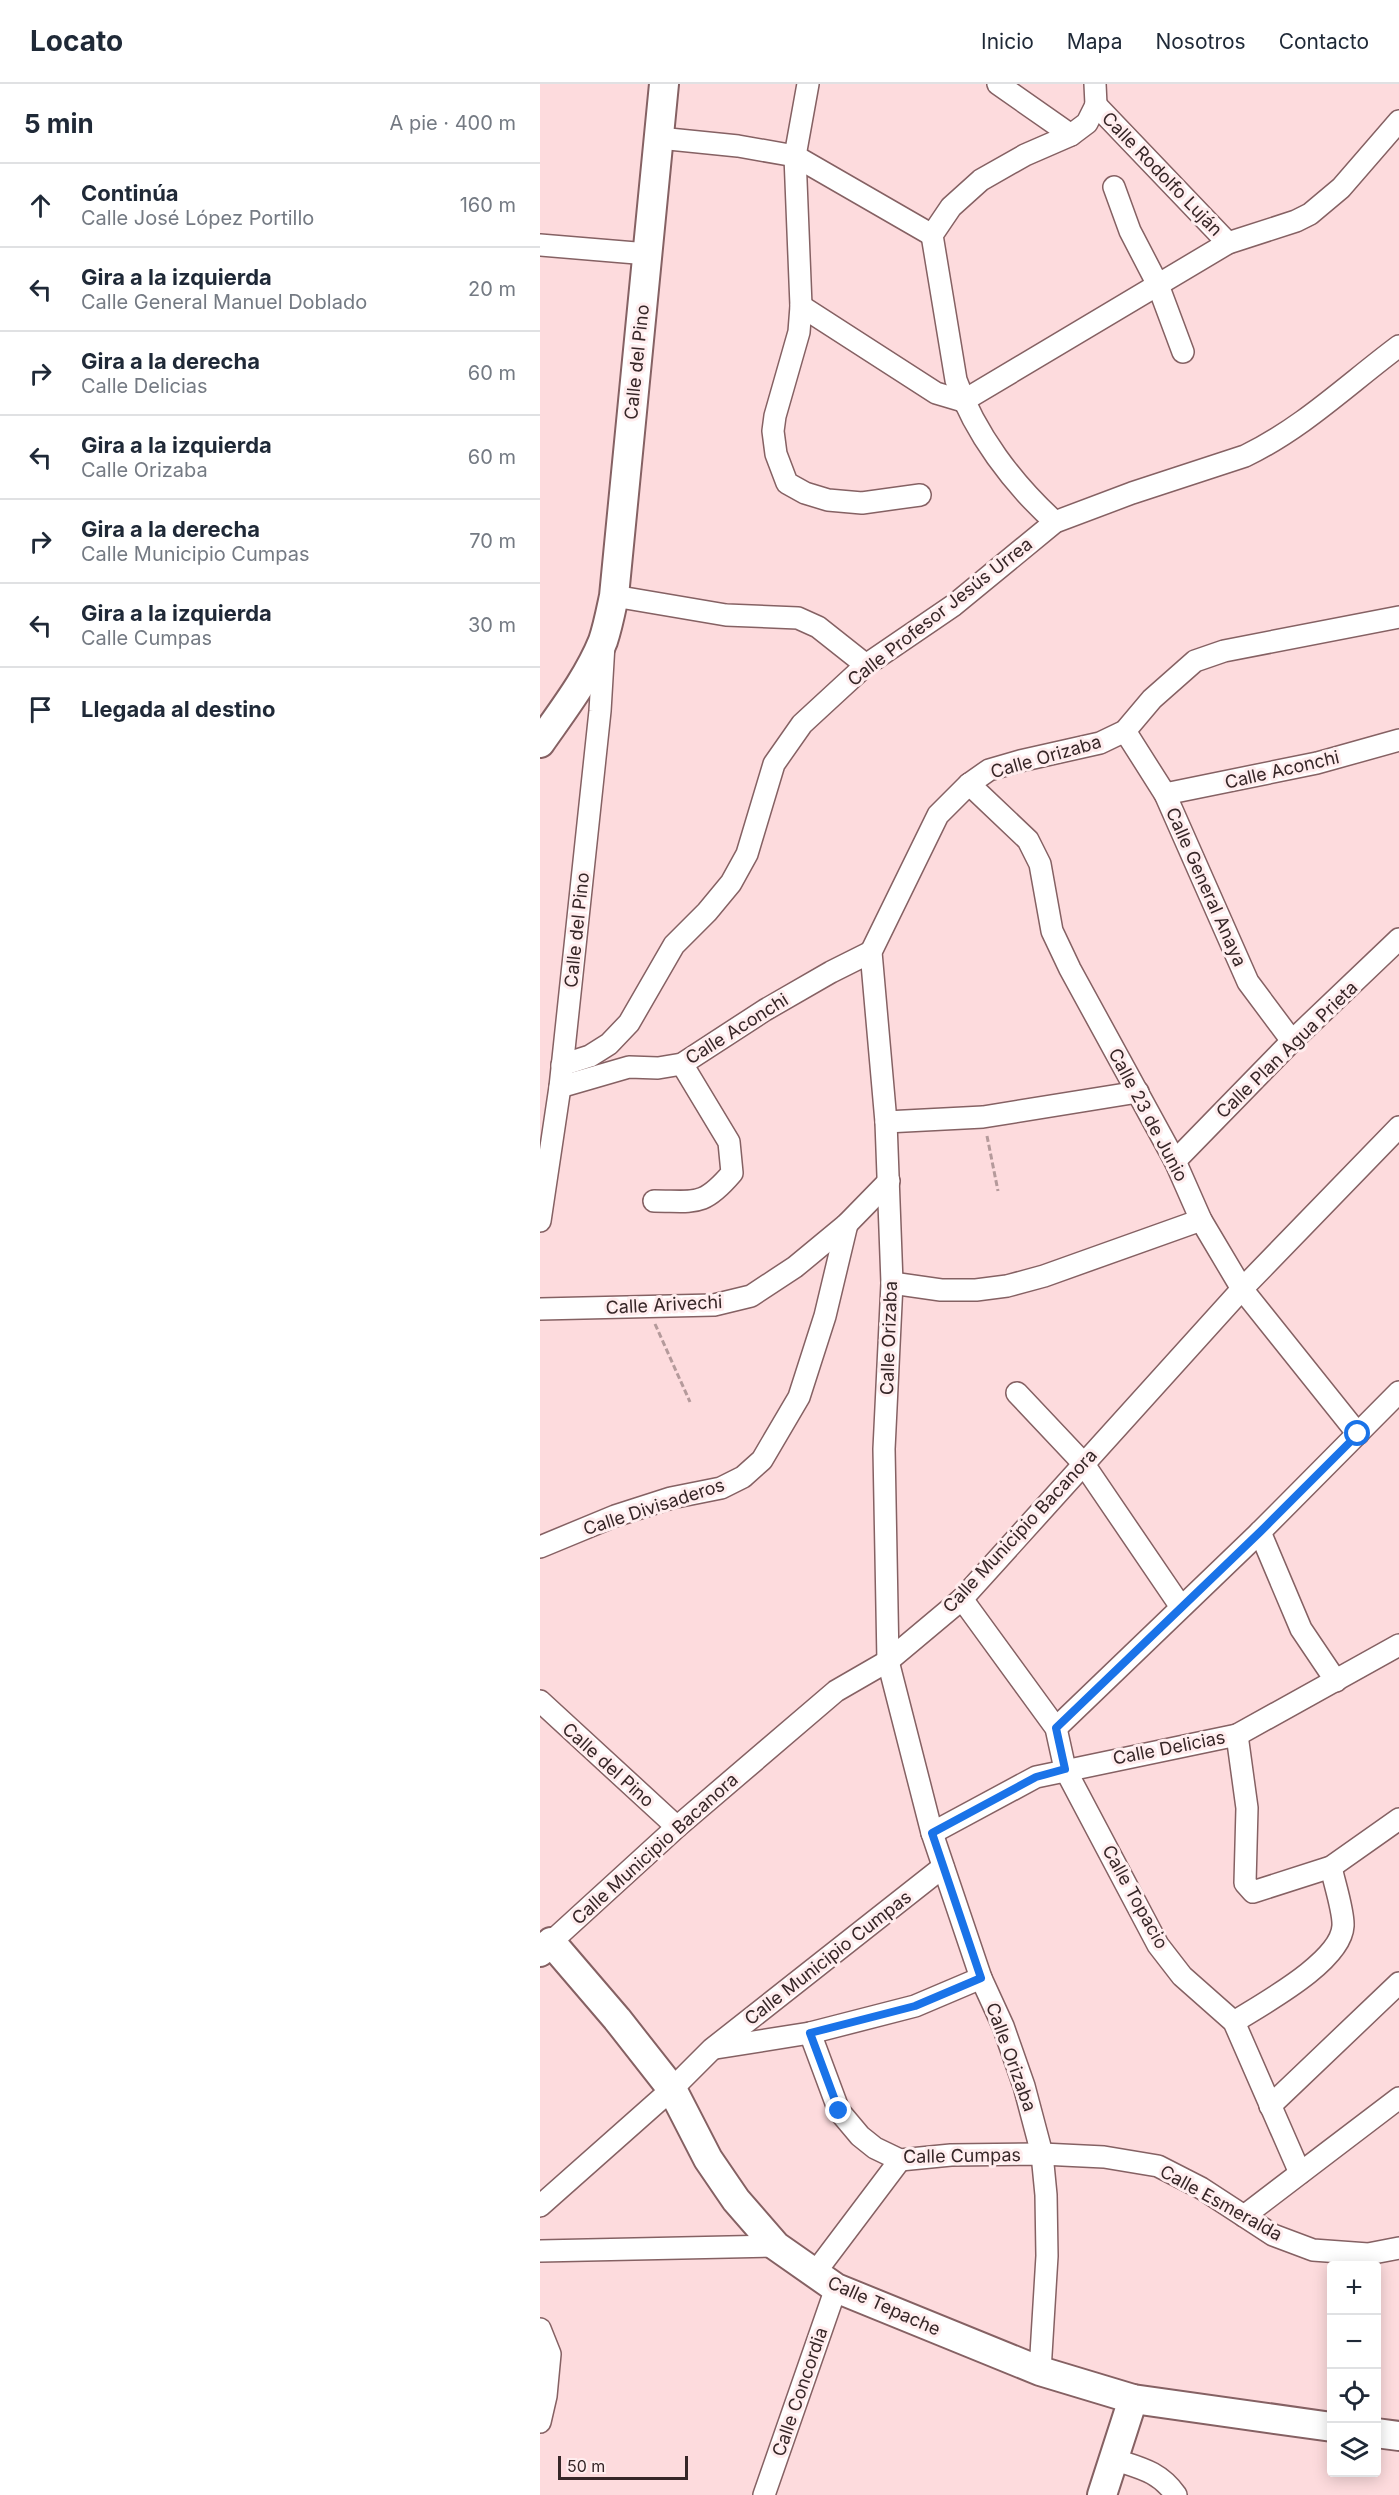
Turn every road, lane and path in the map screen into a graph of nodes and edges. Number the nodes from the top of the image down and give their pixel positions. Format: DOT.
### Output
graph roads {
  1 [pos="664,84"];
  2 [pos="808,84"];
  3 [pos="998,84"];
  4 [pos="1096,94"];
  5 [pos="1399,121"];
  6 [pos="1071,135"];
  7 [pos="659,138"];
  8 [pos="795,156"];
  9 [pos="1114,187"];
  10 [pos="932,234"];
  11 [pos="1228,243"];
  12 [pos="540,245"];
  13 [pos="648,254"];
  14 [pos="1158,285"];
  15 [pos="801,306"];
  16 [pos="1399,346"];
  17 [pos="1183,352"];
  18 [pos="963,401"];
  19 [pos="920,495"];
  20 [pos="1055,522"];
  21 [pos="614,596"];
  22 [pos="1399,617"];
  23 [pos="604,638"];
  24 [pos="866,664"];
  25 [pos="1125,731"];
  26 [pos="1399,740"];
  27 [pos="540,743"];
  28 [pos="969,784"];
  29 [pos="1165,794"];
  30 [pos="1399,939"];
  31 [pos="871,952"];
  32 [pos="1292,1041"];
  33 [pos="682,1064"];
  34 [pos="562,1065"];
  35 [pos="560,1087"];
  36 [pos="1138,1092"];
  37 [pos="983,1117"];
  38 [pos="886,1122"];
  39 [pos="547,1123"];
  40 [pos="1399,1127"];
  41 [pos="1175,1161"];
  42 [pos="888,1181"];
  43 [pos="998,1191"];
  44 [pos="654,1201"];
  45 [pos="1201,1220"];
  46 [pos="540,1221"];
  47 [pos="847,1224"];
  48 [pos="892,1283"];
  49 [pos="1242,1289"];
  50 [pos="648,1307"];
  51 [pos="540,1309"];
  52 [pos="1017,1393"];
  53 [pos="1397,1398"];
  54 [pos="690,1402"];
  55 [pos="1358,1434"];
  56 [pos="1083,1463"];
  57 [pos="1260,1532"];
  58 [pos="540,1547"];
  59 [pos="962,1599"];
  60 [pos="1181,1607"];
  61 [pos="1399,1646"];
  62 [pos="888,1661"];
  63 [pos="1336,1681"];
  64 [pos="540,1701"];
  65 [pos="1056,1728"];
  66 [pos="1237,1735"];
  67 [pos="1065,1769"];
  68 [pos="1399,1819"];
  69 [pos="677,1827"];
  70 [pos="932,1833"];
  71 [pos="943,1867"];
  72 [pos="1332,1867"];
  73 [pos="545,1947"];
  74 [pos="981,1978"];
  75 [pos="1399,1983"];
  76 [pos="1234,2022"];
  77 [pos="810,2033"];
  78 [pos="712,2049"];
  79 [pos="672,2089"];
  80 [pos="1399,2098"];
  81 [pos="1270,2106"];
  82 [pos="1042,2154"];
  83 [pos="900,2160"];
  84 [pos="1300,2173"];
  85 [pos="540,2206"];
  86 [pos="1244,2216"];
  87 [pos="776,2246"];
  88 [pos="1399,2248"];
  89 [pos="540,2251"];
  90 [pos="825,2281"];
  91 [pos="540,2329"];
  92 [pos="1040,2371"];
  93 [pos="1133,2399"];
  94 [pos="540,2422"];
  95 [pos="1327,2426"];
  96 [pos="1381,2434"];
  97 [pos="1399,2436"];
  98 [pos="1113,2459"];
  99 [pos="764,2495"];
  100 [pos="1102,2495"];
  101 [pos="1176,2495"];
  1 -- 7 [label="street, Calle del Pino"];
  2 -- 8 [label="street"];
  3 -- 6 [label="street"];
  4 -- 6 [label="street"];
  4 -- 11 [label="street, Calle Rodolfo Luján"];
  5 -- 11 [label="street"];
  6 -- 10 [label="street"];
  7 -- 8 [label="street"];
  7 -- 13 [label="street, Calle del Pino"];
  8 -- 10 [label="street"];
  8 -- 15 [label="street"];
  9 -- 14 [label="street"];
  10 -- 18 [label="street"];
  11 -- 14 [label="street"];
  12 -- 13 [label="street"];
  13 -- 21 [label="street, Calle del Pino"];
  14 -- 17 [label="street"];
  14 -- 18 [label="street"];
  15 -- 18 [label="street"];
  15 -- 19 [label="street"];
  16 -- 20 [label="street, Calle Profesor Jesús Urrea"];
  18 -- 20 [label="street"];
  20 -- 24 [label="street, Calle Profesor Jesús Urrea"];
  21 -- 23 [label="street, Calle del Pino"];
  21 -- 24 [label="street"];
  22 -- 25 [label="street, Calle Orizaba"];
  23 -- 27 [label="street, Calle del Pino"];
  23 -- 34 [label="street, Calle del Pino"];
  24 -- 34 [label="street, Calle Profesor Jesús Urrea"];
  25 -- 28 [label="street, Calle Orizaba"];
  25 -- 29 [label="street, Calle General Anaya"];
  26 -- 29 [label="street, Calle Aconchi"];
  28 -- 31 [label="street, Calle Orizaba"];
  28 -- 36 [label="street, Calle 23 de Junio"];
  29 -- 32 [label="street, Calle General Anaya"];
  30 -- 32 [label="street, Calle Plan Agua Prieta"];
  31 -- 33 [label="street, Calle Aconchi"];
  31 -- 38 [label="street, Calle Orizaba"];
  32 -- 41 [label="street, Calle Plan Agua Prieta"];
  33 -- 35 [label="street, Calle Aconchi"];
  33 -- 44 [label="street"];
  34 -- 35 [label="street, Calle del Pino"];
  35 -- 39 [label="street, Calle del Pino"];
  36 -- 37 [label="street"];
  36 -- 41 [label="street, Calle 23 de Junio"];
  37 -- 38 [label="street"];
  37 -- 43 [label="path"];
  38 -- 42 [label="street, Calle Orizaba"];
  39 -- 46 [label="street, Calle del Pino"];
  40 -- 49 [label="street, Calle Municipio Bacanora"];
  41 -- 45 [label="street, Calle 23 de Junio"];
  42 -- 47 [label="street, Calle Arivechi"];
  42 -- 48 [label="street, Calle Orizaba"];
  45 -- 48 [label="street"];
  45 -- 49 [label="street, Calle 23 de Junio"];
  47 -- 50 [label="street, Calle Arivechi"];
  47 -- 58 [label="street, Calle Divisaderos"];
  48 -- 62 [label="street, Calle Orizaba"];
  49 -- 55 [label="street, Calle 23 de Junio"];
  49 -- 56 [label="street, Calle Municipio Bacanora"];
  50 -- 51 [label="street, Calle Arivechi"];
  50 -- 54 [label="path"];
  52 -- 56 [label="street"];
  53 -- 55 [label="street"];
  55 -- 57 [label="street"];
  56 -- 59 [label="street, Calle Municipio Bacanora"];
  56 -- 60 [label="street"];
  57 -- 60 [label="street"];
  57 -- 63 [label="street"];
  59 -- 62 [label="street, Calle Municipio Bacanora"];
  59 -- 65 [label="street"];
  60 -- 65 [label="street"];
  61 -- 63 [label="street, Calle Delicias"];
  62 -- 69 [label="street, Calle Municipio Bacanora"];
  62 -- 70 [label="street, Calle Orizaba"];
  63 -- 66 [label="street, Calle Delicias"];
  64 -- 69 [label="street, Calle del Pino"];
  65 -- 67 [label="street, Calle Topacio"];
  66 -- 67 [label="street, Calle Delicias"];
  66 -- 72 [label="street"];
  67 -- 70 [label="street, Calle Delicias"];
  67 -- 76 [label="street, Calle Topacio"];
  68 -- 72 [label="street"];
  69 -- 73 [label="street, Calle Municipio Bacanora"];
  70 -- 71 [label="street, Calle Orizaba"];
  71 -- 74 [label="street, Calle Orizaba"];
  71 -- 78 [label="street, Calle Municipio Cumpas"];
  72 -- 76 [label="street"];
  73 -- 79 [label="street, Calle Tepache"];
  74 -- 77 [label="street, Calle Municipio Cumpas"];
  74 -- 82 [label="street, Calle Orizaba"];
  75 -- 81 [label="street"];
  76 -- 81 [label="street, Calle Topacio"];
  77 -- 78 [label="street, Calle Municipio Cumpas"];
  77 -- 83 [label="street, Calle Cumpas"];
  78 -- 79 [label="street, Calle Municipio Cumpas"];
  79 -- 85 [label="street, Calle Municipio Cumpas"];
  79 -- 87 [label="street, Calle Tepache"];
  80 -- 84 [label="street"];
  81 -- 84 [label="street, Calle Topacio"];
  82 -- 83 [label="street, Calle Cumpas"];
  82 -- 86 [label="street, Calle Esmeralda"];
  82 -- 92 [label="street, Calle Orizaba"];
  83 -- 90 [label="street, Calle Concordia"];
  84 -- 86 [label="street"];
  86 -- 88 [label="street, Calle Esmeralda"];
  87 -- 89 [label="street"];
  87 -- 90 [label="street, Calle Tepache"];
  90 -- 92 [label="street, Calle Tepache"];
  90 -- 99 [label="street, Calle Concordia"];
  91 -- 94 [label="street"];
  92 -- 93 [label="street, Calle Tepache"];
  93 -- 95 [label="street, Calle Tepache"];
  93 -- 98 [label="street"];
  96 -- 97 [label="street"];
  98 -- 100 [label="street"];
  98 -- 101 [label="street"];
}
